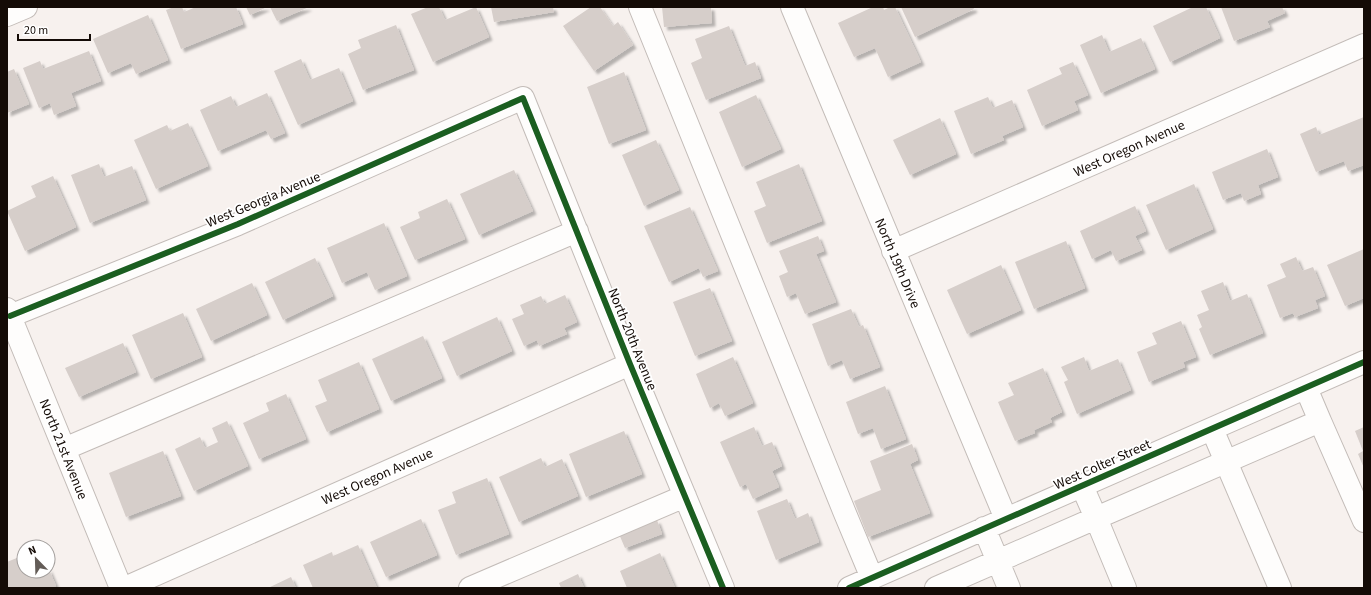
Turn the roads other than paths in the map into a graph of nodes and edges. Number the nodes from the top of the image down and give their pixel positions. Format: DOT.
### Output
graph roads {
  1 [pos="26,7"];
  2 [pos="640,7"];
  3 [pos="792,7"];
  4 [pos="7,16"];
  5 [pos="1364,45"];
  6 [pos="523,98"];
  7 [pos="576,231"];
  8 [pos="893,251"];
  9 [pos="9,313"];
  10 [pos="1364,362"];
  11 [pos="630,364"];
  12 [pos="1306,388"];
  13 [pos="1320,421"];
  14 [pos="1212,429"];
  15 [pos="64,449"];
  16 [pos="1226,461"];
  17 [pos="1082,486"];
  18 [pos="685,496"];
  19 [pos="1096,518"];
  20 [pos="1006,519"];
  21 [pos="1364,522"];
  22 [pos="984,528"];
  23 [pos="998,561"];
  24 [pos="872,578"];
  25 [pos="122,588"];
  26 [pos="125,588"];
  27 [pos="470,588"];
  28 [pos="723,588"];
  29 [pos="849,588"];
  30 [pos="936,588"];
  31 [pos="1010,588"];
  32 [pos="1125,588"];
  33 [pos="1280,588"];
  1 -- 4 [label="street"];
  2 -- 24 [label="street"];
  3 -- 8 [label="street, North 19th Drive"];
  5 -- 8 [label="street, West Oregon Avenue"];
  6 -- 7 [label="street, North 20th Avenue"];
  6 -- 9 [label="street, West Georgia Avenue"];
  7 -- 11 [label="street, North 20th Avenue"];
  7 -- 15 [label="street"];
  8 -- 20 [label="street, North 19th Drive"];
  9 -- 15 [label="street, North 21st Avenue"];
  10 -- 12 [label="street, West Colter Street"];
  11 -- 18 [label="street, North 20th Avenue"];
  11 -- 26 [label="street, West Oregon Avenue"];
  12 -- 13 [label="street"];
  12 -- 14 [label="street, West Colter Street"];
  13 -- 16 [label="street"];
  13 -- 21 [label="street"];
  14 -- 16 [label="street"];
  14 -- 17 [label="street, West Colter Street"];
  15 -- 25 [label="street, North 21st Avenue"];
  16 -- 19 [label="street"];
  16 -- 33 [label="street"];
  17 -- 19 [label="street"];
  17 -- 20 [label="street, West Colter Street"];
  18 -- 27 [label="street"];
  18 -- 28 [label="street, North 20th Avenue"];
  19 -- 23 [label="street"];
  19 -- 32 [label="street"];
  20 -- 22 [label="street, West Colter Street"];
  22 -- 23 [label="street"];
  22 -- 24 [label="street, West Colter Street"];
  23 -- 30 [label="street"];
  23 -- 31 [label="street"];
  24 -- 29 [label="street, West Colter Street"];
}
